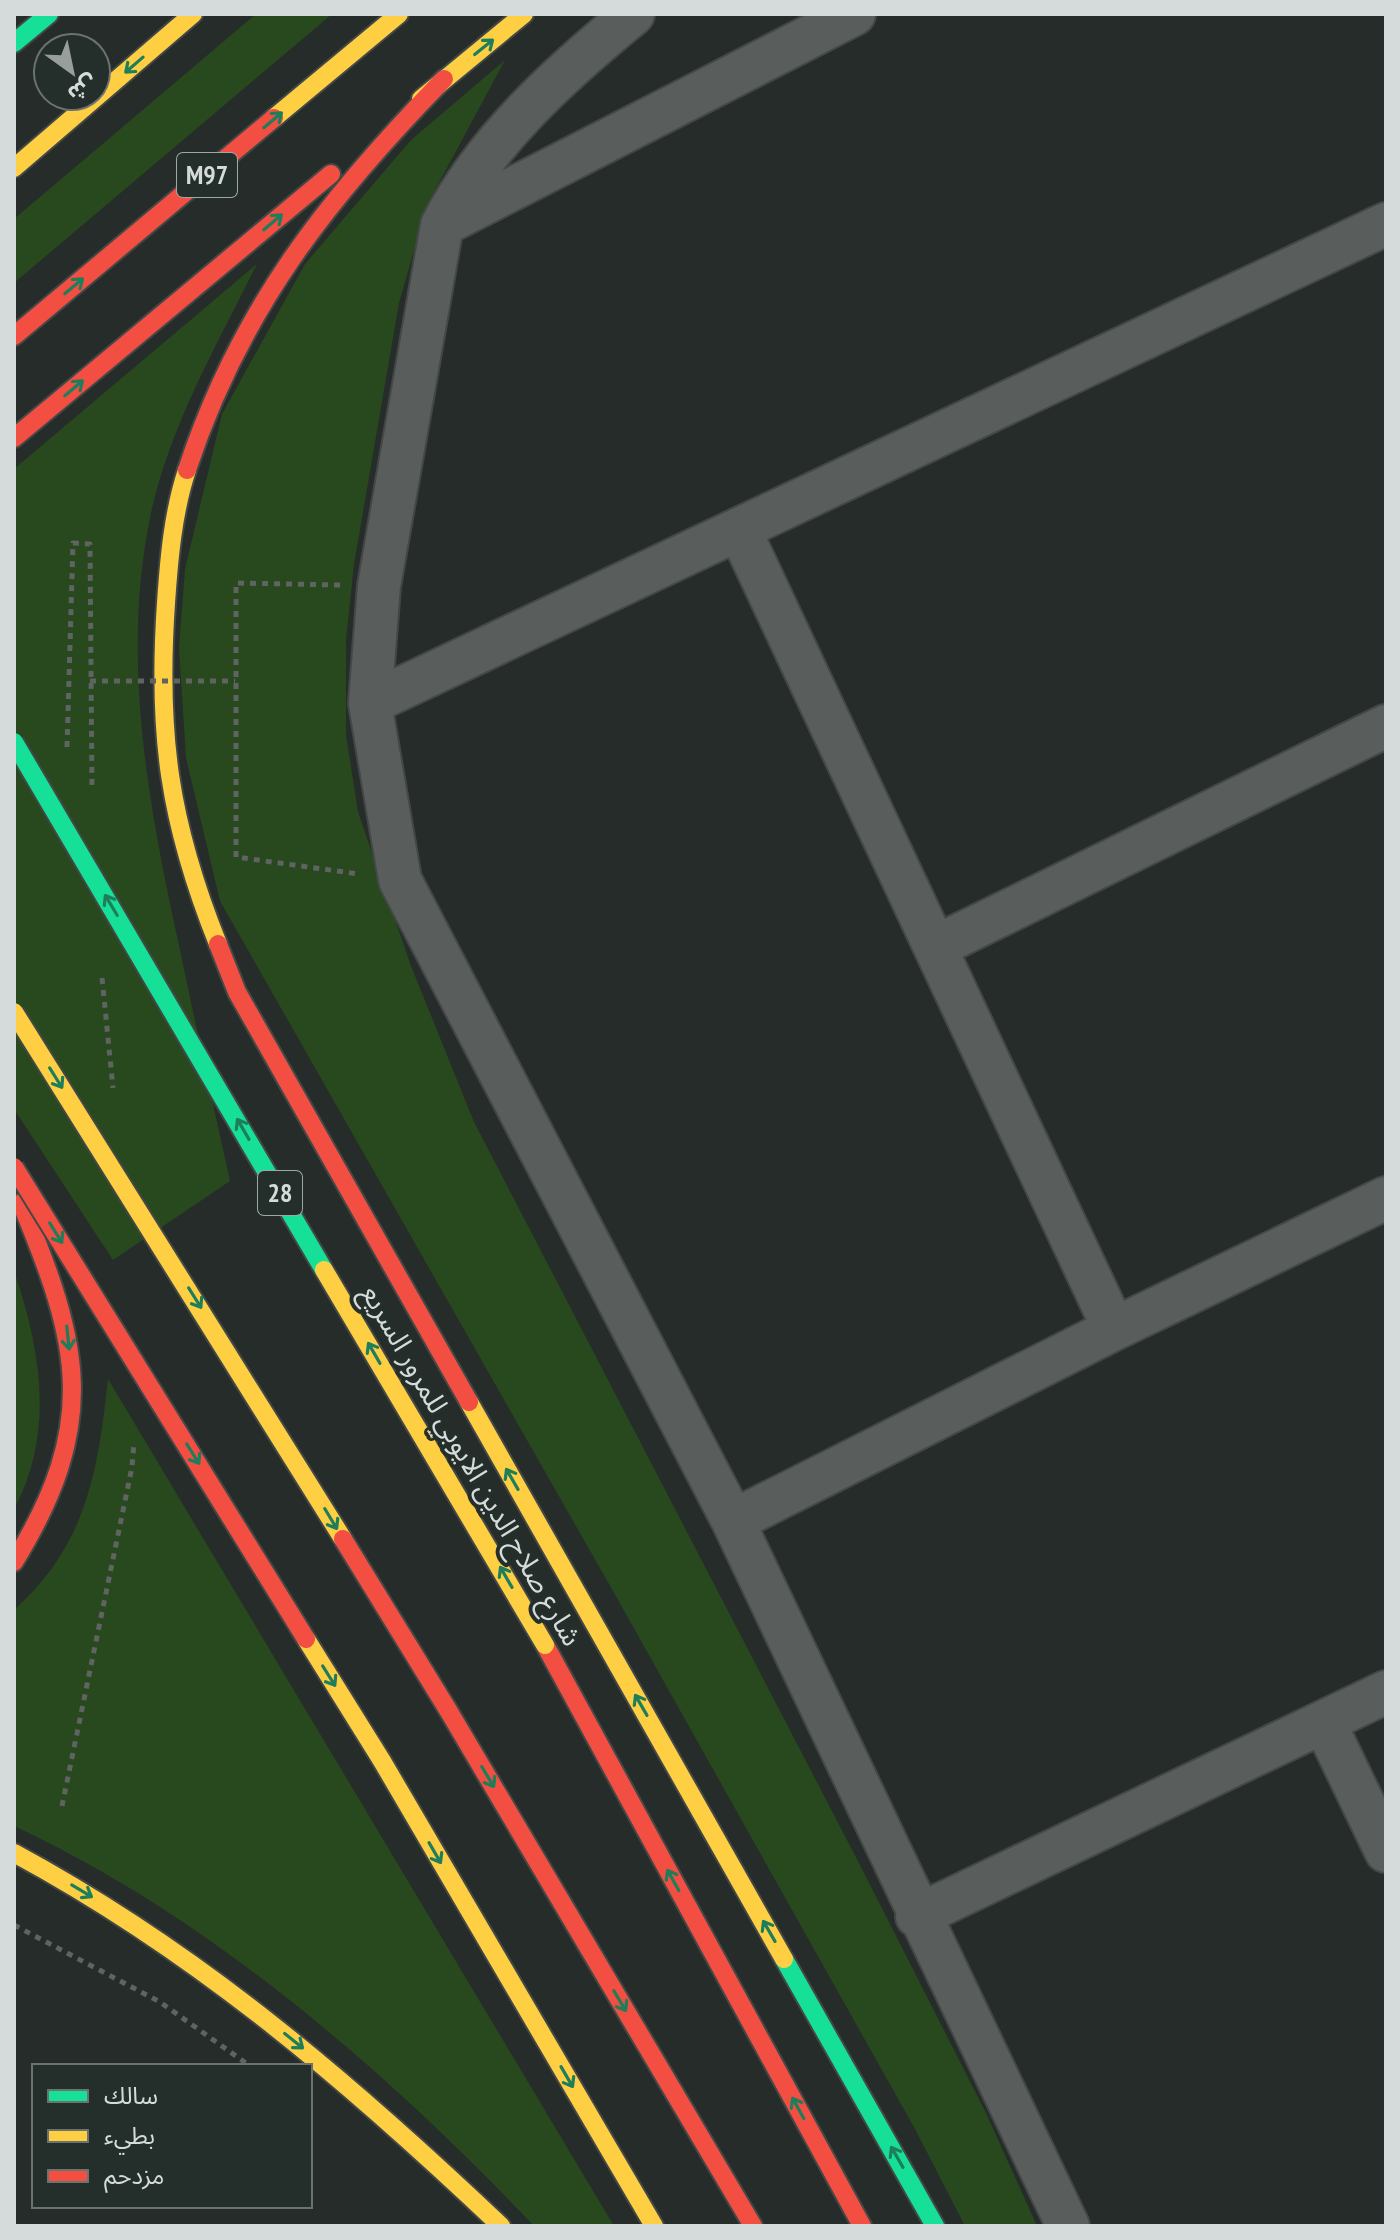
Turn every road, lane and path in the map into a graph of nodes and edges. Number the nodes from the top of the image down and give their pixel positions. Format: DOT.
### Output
graph roads {
  1 [pos="49,14"];
  2 [pos="193,14"];
  3 [pos="399,14"];
  4 [pos="524,14"];
  5 [pos="633,14"];
  6 [pos="854,14"];
  7 [pos="14,43"];
  8 [pos="444,79"];
  9 [pos="14,168"];
  10 [pos="1386,224"];
  11 [pos="442,225"];
  12 [pos="14,336"];
  13 [pos="14,438"];
  14 [pos="739,529"];
  15 [pos="379,586"];
  16 [pos="90,681"];
  17 [pos="235,681"];
  18 [pos="370,703"];
  19 [pos="1386,726"];
  20 [pos="14,742"];
  21 [pos="67,756"];
  22 [pos="90,770"];
  23 [pos="400,880"];
  24 [pos="935,947"];
  25 [pos="101,969"];
  26 [pos="14,1012"];
  27 [pos="114,1101"];
  28 [pos="14,1167"];
  29 [pos="14,1186"];
  30 [pos="1386,1198"];
  31 [pos="1114,1329"];
  32 [pos="132,1467"];
  33 [pos="733,1521"];
  34 [pos="14,1562"];
  35 [pos="1386,1692"];
  36 [pos="1324,1722"];
  37 [pos="62,1806"];
  38 [pos="1386,1851"];
  39 [pos="14,1853"];
  40 [pos="917,1916"];
  41 [pos="14,1925"];
  42 [pos="247,2064"];
  43 [pos="501,2226"];
  44 [pos="654,2226"];
  45 [pos="753,2226"];
  46 [pos="862,2226"];
  47 [pos="935,2226"];
  48 [pos="1068,2226"];
  1 -- 7 [label="highway"];
  2 -- 9 [label="highway, one-way"];
  12 -- 3 [label="highway, M97, one-way"];
  8 -- 4 [label="highway, one-way"];
  5 -- 11 [label="street"];
  6 -- 11 [label="street"];
  13 -- 8 [label="highway, one-way"];
  47 -- 8 [label="highway, one-way"];
  10 -- 14 [label="street"];
  11 -- 15 [label="street"];
  14 -- 18 [label="street"];
  14 -- 24 [label="street"];
  15 -- 17 [label="path"];
  15 -- 18 [label="street"];
  16 -- 17 [label="path, bridge"];
  16 -- 21 [label="path"];
  16 -- 22 [label="path"];
  17 -- 23 [label="path"];
  18 -- 23 [label="street"];
  19 -- 24 [label="street"];
  46 -- 20 [label="highway, شارع صلاح الدين الايوبي للمرور السريع / 28, one-way, bridge"];
  23 -- 33 [label="street"];
  24 -- 31 [label="street"];
  25 -- 27 [label="path"];
  26 -- 45 [label="highway, one-way, bridge"];
  28 -- 44 [label="highway, one-way, bridge"];
  29 -- 34 [label="highway, one-way"];
  30 -- 31 [label="street"];
  31 -- 33 [label="street"];
  32 -- 37 [label="path"];
  33 -- 40 [label="street"];
  35 -- 36 [label="street"];
  36 -- 38 [label="street"];
  36 -- 40 [label="street"];
  39 -- 43 [label="highway, one-way"];
  40 -- 48 [label="street"];
  41 -- 42 [label="path"];
}
